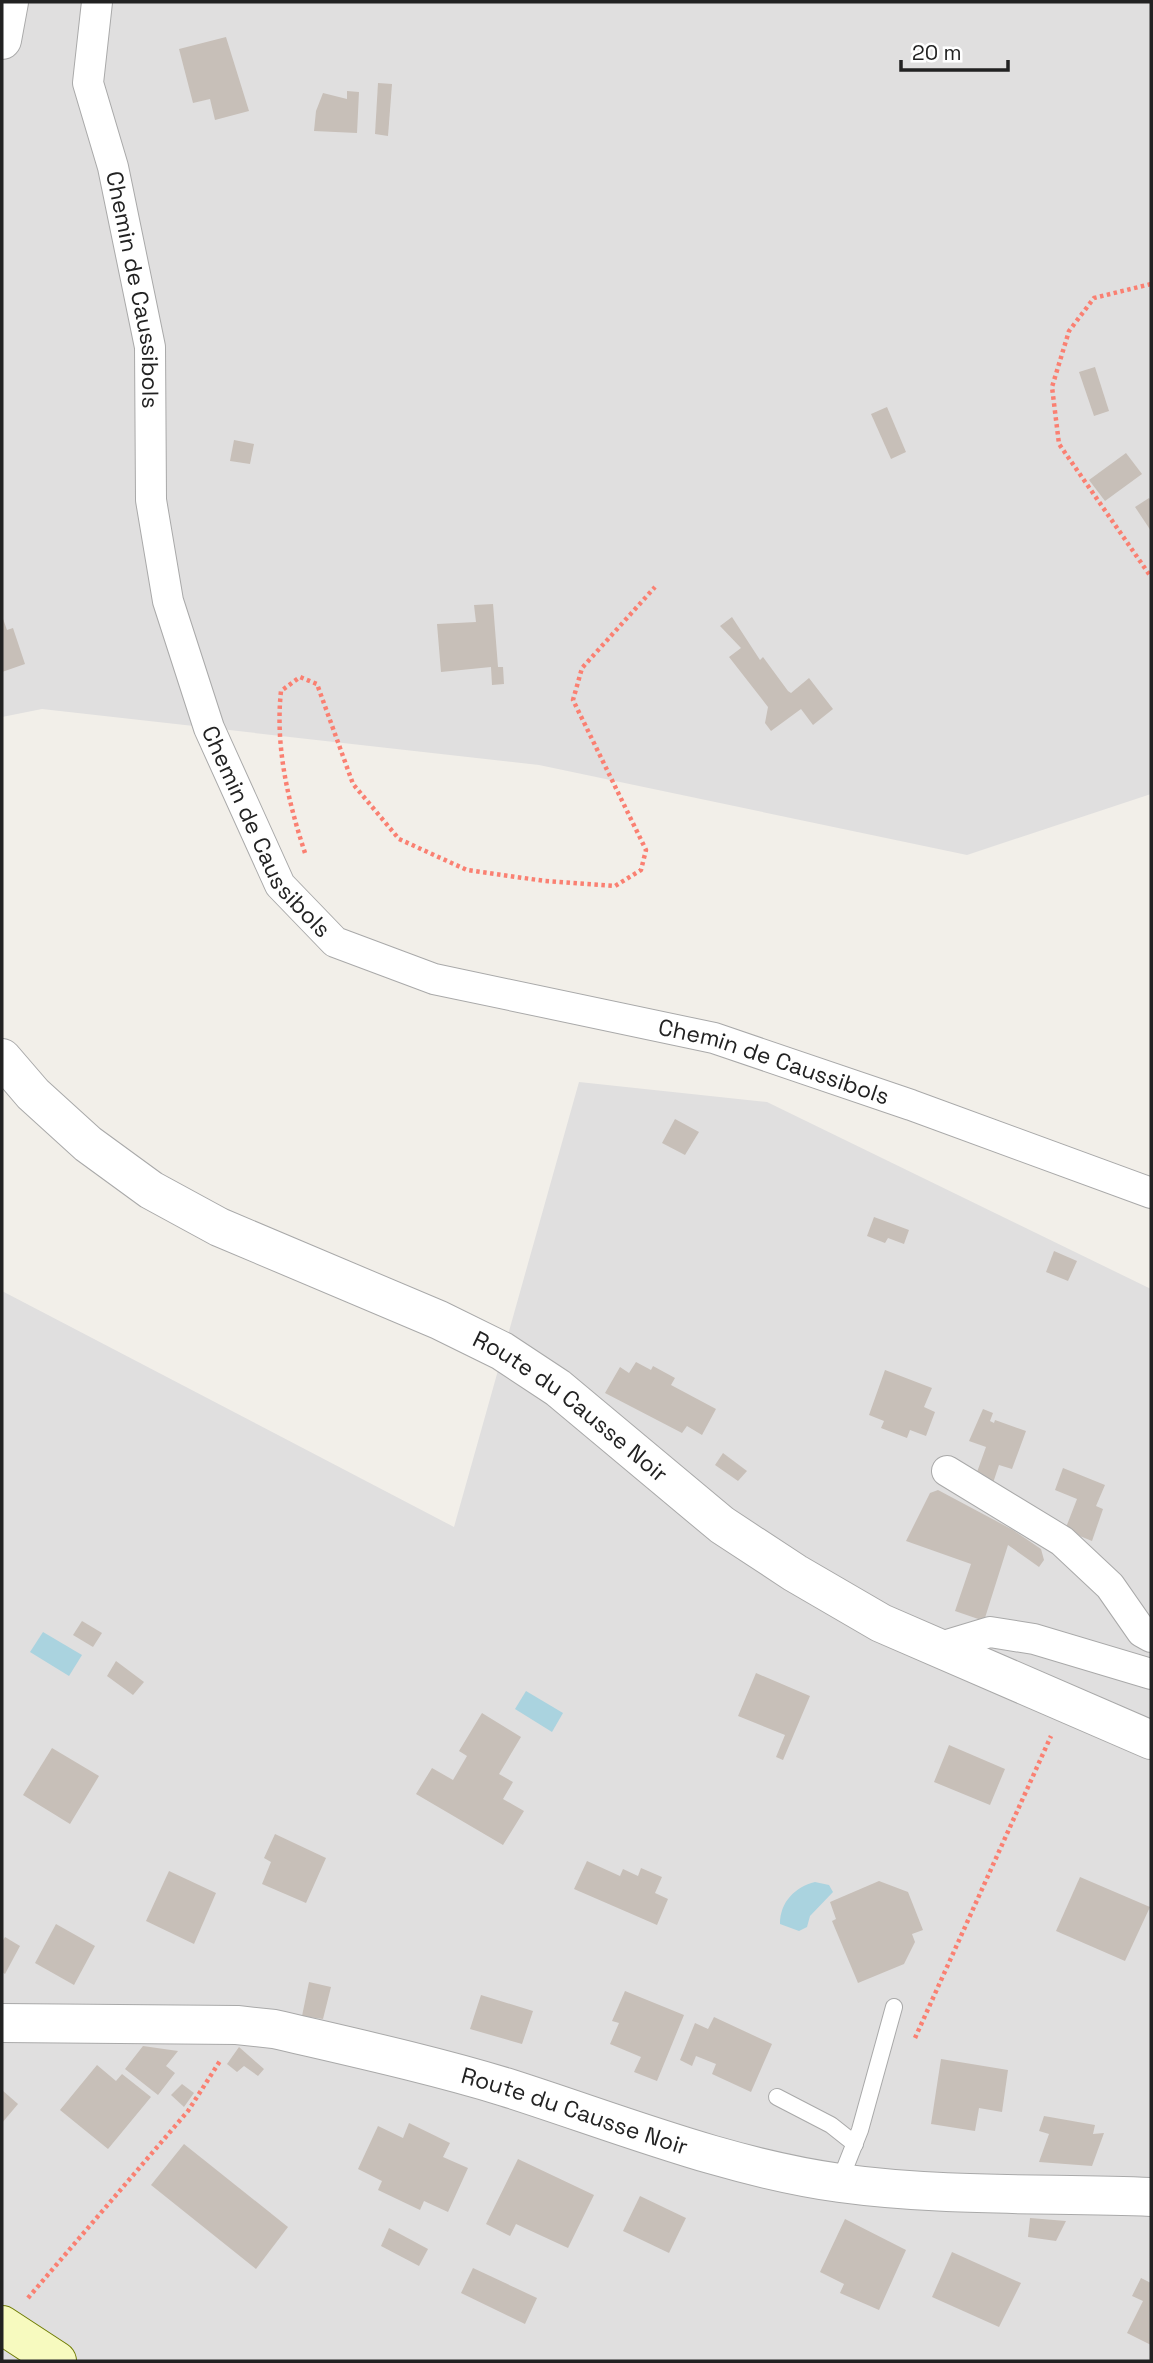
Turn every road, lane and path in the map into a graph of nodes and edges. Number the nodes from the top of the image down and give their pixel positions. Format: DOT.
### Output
graph roads {
  1 [pos="9,2"];
  2 [pos="97,2"];
  3 [pos="2,40"];
  4 [pos="1151,284"];
  5 [pos="1151,577"];
  6 [pos="655,587"];
  7 [pos="296,902"];
  8 [pos="2,1058"];
  9 [pos="1151,1193"];
  10 [pos="947,1471"];
  11 [pos="1151,1637"];
  12 [pos="937,1648"];
  13 [pos="1151,1674"];
  14 [pos="1066,1705"];
  15 [pos="1151,1740"];
  16 [pos="894,2007"];
  17 [pos="2,2023"];
  18 [pos="237,2025"];
  19 [pos="914,2039"];
  20 [pos="777,2097"];
  21 [pos="855,2144"];
  22 [pos="839,2183"];
  23 [pos="1151,2197"];
  24 [pos="3,2325"];
  25 [pos="57,2361"];
  1 -- 3 [label="street"];
  2 -- 7 [label="street, Chemin de Caussibols"];
  4 -- 5 [label="path"];
  6 -- 7 [label="path"];
  7 -- 9 [label="street, Chemin de Caussibols"];
  8 -- 12 [label="street, Route du Causse Noir"];
  10 -- 11 [label="street"];
  12 -- 13 [label="street"];
  12 -- 14 [label="street, Route du Causse Noir"];
  14 -- 15 [label="street, Route du Causse Noir"];
  14 -- 19 [label="path"];
  16 -- 21 [label="lane"];
  17 -- 18 [label="street, Route du Causse Noir"];
  18 -- 22 [label="street, Route du Causse Noir"];
  18 -- 24 [label="path"];
  20 -- 21 [label="lane"];
  21 -- 22 [label="lane"];
  22 -- 23 [label="street, Route du Causse Noir"];
  24 -- 25 [label="main road"];
}
